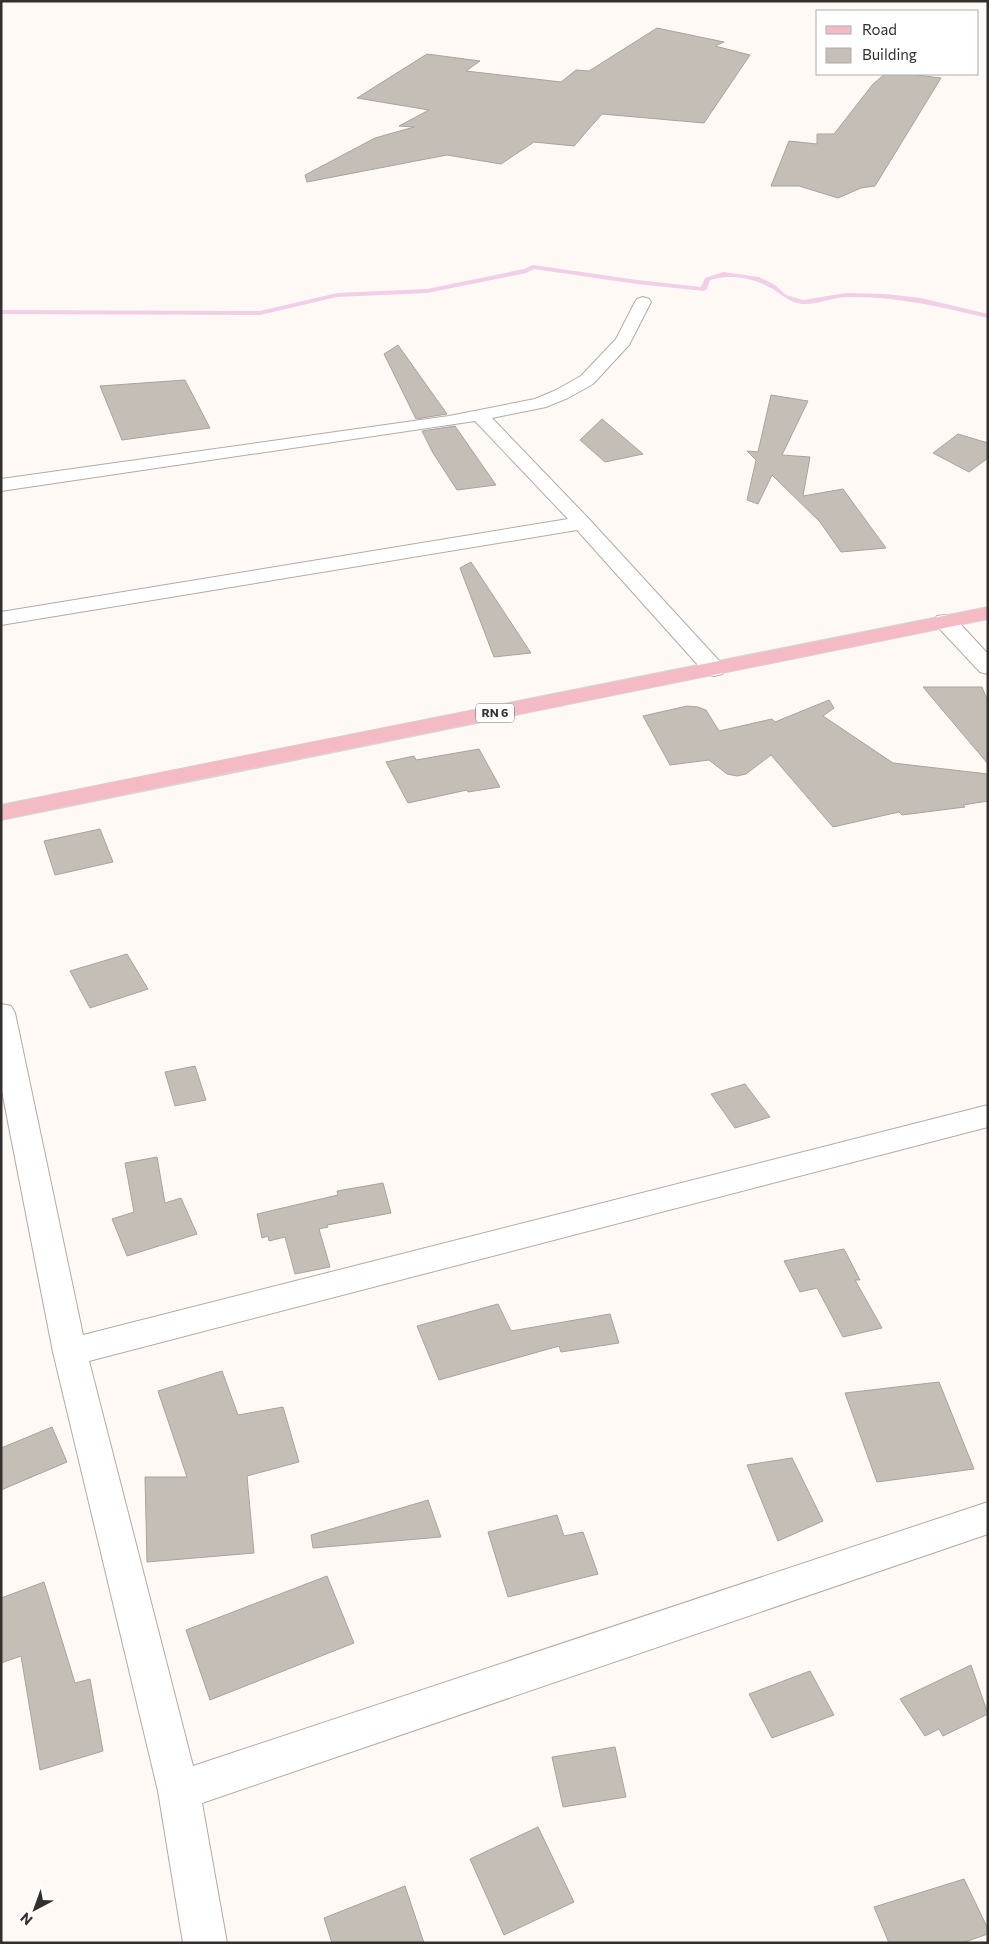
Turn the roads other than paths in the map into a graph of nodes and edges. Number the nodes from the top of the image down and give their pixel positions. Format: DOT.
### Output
graph roads {
  1 [pos="643,302"];
  2 [pos="480,416"];
  3 [pos="1,485"];
  4 [pos="582,523"];
  5 [pos="988,613"];
  6 [pos="1,619"];
  7 [pos="945,621"];
  8 [pos="988,667"];
  9 [pos="714,669"];
  10 [pos="1,813"];
  11 [pos="1,1012"];
  12 [pos="988,1116"];
  13 [pos="70,1352"];
  14 [pos="988,1518"];
  15 [pos="178,1791"];
  16 [pos="205,1943"];
  1 -- 2 [label="street"];
  2 -- 3 [label="street"];
  2 -- 4 [label="street"];
  4 -- 6 [label="street"];
  4 -- 9 [label="street"];
  5 -- 7 [label="main road, RN 6"];
  7 -- 8 [label="street"];
  7 -- 9 [label="main road, RN 6"];
  9 -- 10 [label="main road, RN 6"];
  11 -- 13 [label="street"];
  12 -- 13 [label="street"];
  13 -- 15 [label="street"];
  14 -- 15 [label="street"];
  15 -- 16 [label="street"];
}
